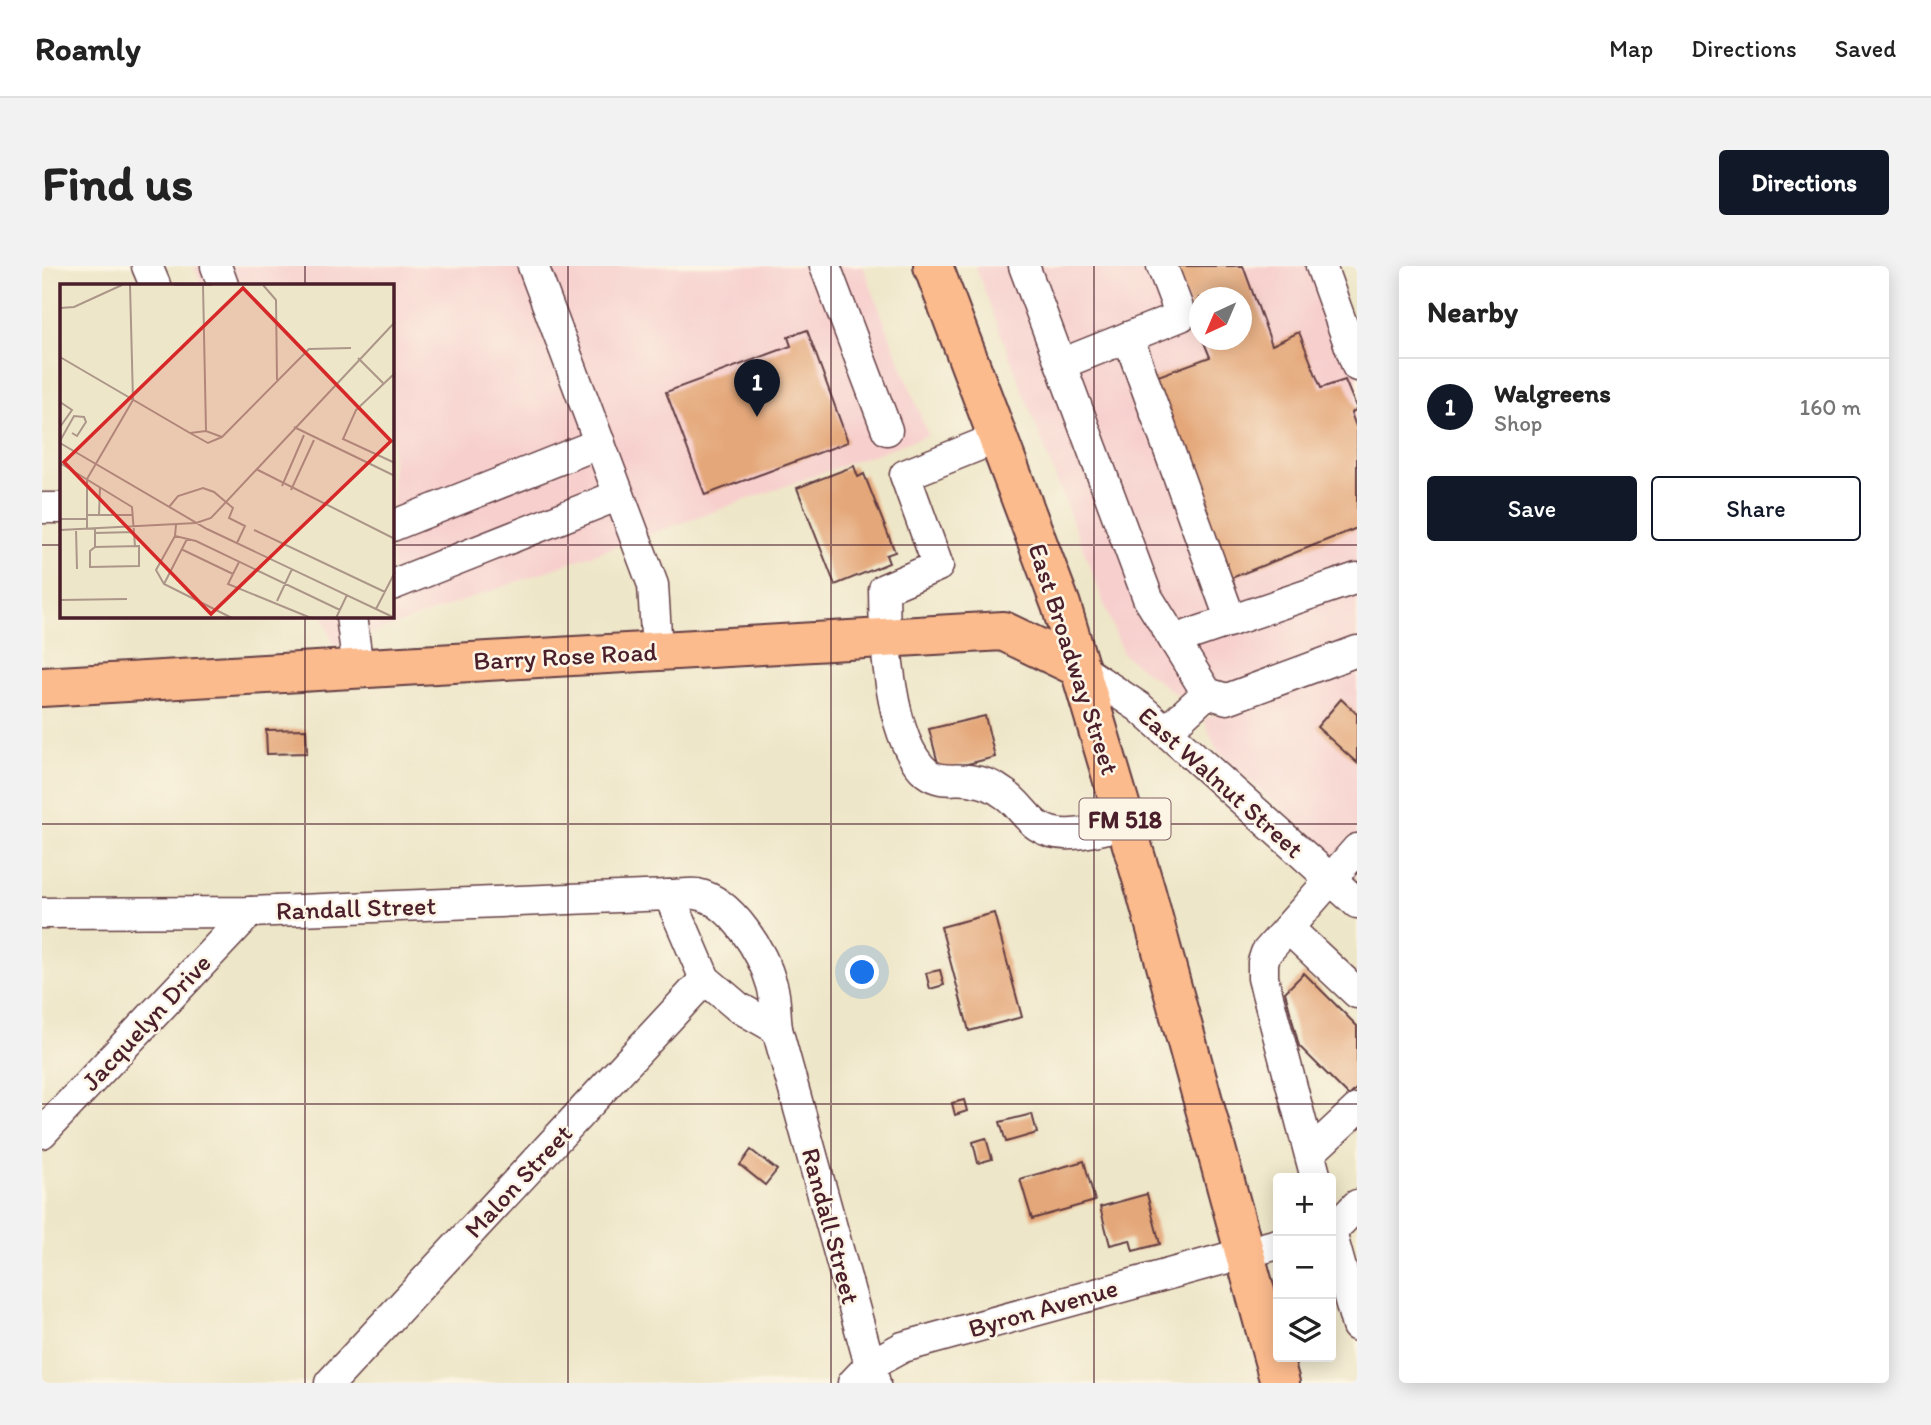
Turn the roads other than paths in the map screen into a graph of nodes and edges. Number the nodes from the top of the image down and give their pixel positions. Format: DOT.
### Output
graph roads {
  1 [pos="147,266"];
  2 [pos="216,266"];
  3 [pos="533,266"];
  4 [pos="825,266"];
  5 [pos="933,266"];
  6 [pos="1024,266"];
  7 [pos="1162,266"];
  8 [pos="1321,266"];
  9 [pos="155,284"];
  10 [pos="223,284"];
  11 [pos="1128,337"];
  12 [pos="1060,364"];
  13 [pos="1357,366"];
  14 [pos="887,430"];
  15 [pos="997,438"];
  16 [pos="600,443"];
  17 [pos="619,495"];
  18 [pos="42,508"];
  19 [pos="60,508"];
  20 [pos="394,525"];
  21 [pos="1357,578"];
  22 [pos="394,584"];
  23 [pos="351,618"];
  24 [pos="1231,621"];
  25 [pos="884,638"];
  26 [pos="1174,640"];
  27 [pos="657,651"];
  28 [pos="1357,651"];
  29 [pos="358,668"];
  30 [pos="1080,668"];
  31 [pos="42,687"];
  32 [pos="1207,692"];
  33 [pos="1166,731"];
  34 [pos="1126,824"];
  35 [pos="1348,865"];
  36 [pos="669,895"];
  37 [pos="1357,903"];
  38 [pos="250,912"];
  39 [pos="42,913"];
  40 [pos="1289,928"];
  41 [pos="705,979"];
  42 [pos="1357,993"];
  43 [pos="776,1029"];
  44 [pos="1357,1109"];
  45 [pos="42,1133"];
  46 [pos="1313,1166"];
  47 [pos="1357,1205"];
  48 [pos="1336,1227"];
  49 [pos="1332,1236"];
  50 [pos="1261,1248"];
  51 [pos="1357,1326"];
  52 [pos="866,1377"];
  53 [pos="330,1383"];
  54 [pos="1280,1383"];
  1 -- 9 [label="street"];
  2 -- 10 [label="street"];
  3 -- 16 [label="street"];
  4 -- 14 [label="street"];
  5 -- 15 [label="main road, East Broadway Street / FM 518"];
  6 -- 12 [label="street"];
  7 -- 11 [label="street"];
  8 -- 13 [label="street"];
  11 -- 12 [label="street"];
  11 -- 24 [label="street"];
  12 -- 26 [label="street"];
  15 -- 25 [label="street"];
  15 -- 30 [label="main road, East Broadway Street / FM 518"];
  16 -- 17 [label="street"];
  16 -- 20 [label="street"];
  17 -- 22 [label="street"];
  17 -- 27 [label="street"];
  18 -- 19 [label="street"];
  21 -- 24 [label="street"];
  23 -- 29 [label="street"];
  24 -- 26 [label="street"];
  25 -- 27 [label="main road, Barry Rose Road"];
  25 -- 30 [label="main road, Barry Rose Road"];
  25 -- 34 [label="street"];
  26 -- 32 [label="street"];
  27 -- 29 [label="main road, Barry Rose Road"];
  28 -- 32 [label="street"];
  29 -- 31 [label="main road, Barry Rose Road"];
  30 -- 33 [label="street, East Walnut Street"];
  30 -- 34 [label="main road, East Broadway Street / FM 518"];
  32 -- 33 [label="street"];
  33 -- 35 [label="street, East Walnut Street"];
  34 -- 50 [label="main road, East Broadway Street / FM 518"];
  35 -- 37 [label="street, East Walnut Street"];
  35 -- 40 [label="street"];
  36 -- 38 [label="street, Randall Street"];
  36 -- 41 [label="street"];
  36 -- 43 [label="street, Randall Street"];
  38 -- 39 [label="street, Randall Street"];
  38 -- 45 [label="street, Jacquelyn Drive"];
  40 -- 42 [label="street"];
  40 -- 46 [label="street"];
  41 -- 43 [label="street"];
  41 -- 53 [label="street, Malon Street"];
  43 -- 52 [label="street, Randall Street"];
  44 -- 46 [label="street"];
  47 -- 48 [label="street"];
  49 -- 51 [label="street"];
  50 -- 52 [label="street, Byron Avenue"];
  50 -- 54 [label="main road, East Broadway Street / FM 518"];
}
